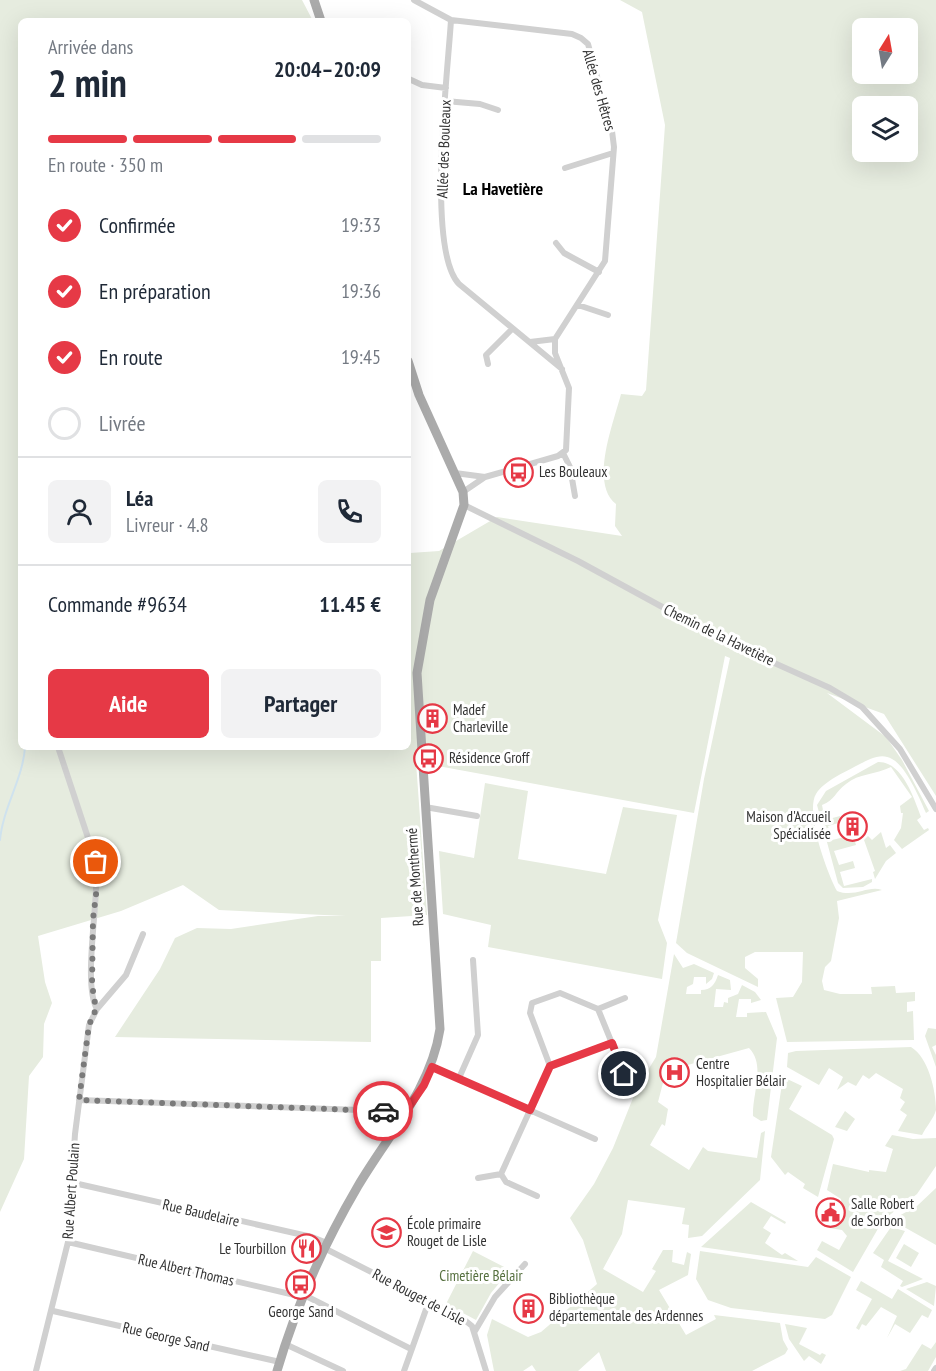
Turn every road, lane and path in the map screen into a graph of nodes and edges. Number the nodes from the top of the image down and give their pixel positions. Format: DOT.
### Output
graph roads {
  1 [pos="314,0"];
  2 [pos="414,0"];
  3 [pos="320,18"];
  4 [pos="451,20"];
  5 [pos="411,80"];
  6 [pos="446,88"];
  7 [pos="445,100"];
  8 [pos="498,110"];
  9 [pos="613,153"];
  10 [pos="565,168"];
  11 [pos="556,243"];
  12 [pos="599,272"];
  13 [pos="578,305"];
  14 [pos="608,315"];
  15 [pos="511,330"];
  16 [pos="555,339"];
  17 [pos="530,342"];
  18 [pos="488,364"];
  19 [pos="562,369"];
  20 [pos="411,370"];
  21 [pos="563,453"];
  22 [pos="455,473"];
  23 [pos="485,477"];
  24 [pos="463,492"];
  25 [pos="574,496"];
  26 [pos="464,505"];
  27 [pos="59,750"];
  28 [pos="425,807"];
  29 [pos="936,809"];
  30 [pos="477,816"];
  31 [pos="143,934"];
  32 [pos="473,960"];
  33 [pos="625,998"];
  34 [pos="96,1009"];
  35 [pos="598,1009"];
  36 [pos="612,1043"];
  37 [pos="550,1066"];
  38 [pos="432,1067"];
  39 [pos="459,1078"];
  40 [pos="629,1085"];
  41 [pos="79,1100"];
  42 [pos="530,1110"];
  43 [pos="402,1117"];
  44 [pos="594,1139"];
  45 [pos="501,1174"];
  46 [pos="478,1178"];
  47 [pos="74,1183"];
  48 [pos="537,1196"];
  49 [pos="68,1242"];
  50 [pos="325,1245"];
  51 [pos="525,1264"];
  52 [pos="304,1296"];
  53 [pos="429,1301"];
  54 [pos="53,1311"];
  55 [pos="475,1331"];
  56 [pos="285,1344"];
  57 [pos="411,1349"];
  58 [pos="278,1366"];
  59 [pos="36,1371"];
  60 [pos="343,1371"];
  61 [pos="404,1371"];
  62 [pos="486,1371"];
  1 -- 3 [label="main road"];
  2 -- 4 [label="street, Allée des Hêtres"];
  4 -- 6 [label="street, Allée des Bouleaux"];
  4 -- 9 [label="street, Allée des Hêtres"];
  5 -- 6 [label="street"];
  6 -- 7 [label="street, Allée des Bouleaux"];
  7 -- 8 [label="street"];
  7 -- 15 [label="street, Allée des Bouleaux"];
  9 -- 10 [label="street"];
  9 -- 12 [label="street, Allée des Hêtres"];
  11 -- 12 [label="street"];
  12 -- 13 [label="street, Allée des Hêtres"];
  13 -- 14 [label="street"];
  13 -- 16 [label="street, Allée des Hêtres"];
  15 -- 17 [label="street, Allée des Bouleaux"];
  15 -- 18 [label="street"];
  16 -- 17 [label="street"];
  16 -- 19 [label="street"];
  17 -- 19 [label="street, Allée des Bouleaux"];
  19 -- 21 [label="street"];
  20 -- 22 [label="main road, Rue de Monthermé"];
  21 -- 23 [label="street"];
  21 -- 25 [label="street"];
  22 -- 23 [label="street"];
  22 -- 24 [label="main road, Rue de Monthermé"];
  23 -- 24 [label="street"];
  24 -- 26 [label="main road, Rue de Monthermé"];
  26 -- 28 [label="main road, Rue de Monthermé"];
  26 -- 29 [label="street, Chemin de la Havetière"];
  27 -- 34 [label="street"];
  28 -- 30 [label="street"];
  28 -- 38 [label="main road, Rue de Monthermé"];
  31 -- 34 [label="street"];
  32 -- 39 [label="street"];
  33 -- 35 [label="street"];
  34 -- 41 [label="street, Rue Albert Poulain"];
  35 -- 36 [label="street"];
  35 -- 37 [label="street"];
  36 -- 37 [label="street"];
  36 -- 40 [label="street"];
  37 -- 42 [label="street"];
  38 -- 39 [label="street"];
  38 -- 43 [label="main road, Rue de Monthermé"];
  39 -- 42 [label="street"];
  41 -- 43 [label="street"];
  41 -- 47 [label="street, Rue Albert Poulain"];
  42 -- 44 [label="street"];
  42 -- 45 [label="street"];
  43 -- 50 [label="main road, Rue de Monthermé"];
  45 -- 46 [label="street"];
  45 -- 48 [label="street"];
  47 -- 49 [label="street, Rue Albert Poulain"];
  47 -- 50 [label="street, Rue Baudelaire"];
  49 -- 52 [label="street, Rue Albert Thomas"];
  49 -- 54 [label="street, Rue Albert Poulain"];
  50 -- 52 [label="main road, Rue de Monthermé"];
  50 -- 53 [label="street, Rue Rouget de Lisle"];
  51 -- 55 [label="street"];
  52 -- 56 [label="main road, Rue de Monthermé"];
  52 -- 57 [label="street, Rue Albert Thomas"];
  53 -- 55 [label="street, Rue Rouget de Lisle"];
  53 -- 57 [label="street"];
  54 -- 58 [label="street, Rue George Sand"];
  54 -- 59 [label="street, Rue Albert Poulain"];
  55 -- 62 [label="street, Rue Rouget de Lisle"];
  56 -- 58 [label="main road, Rue de Monthermé"];
  56 -- 60 [label="street"];
  57 -- 61 [label="street"];
}
